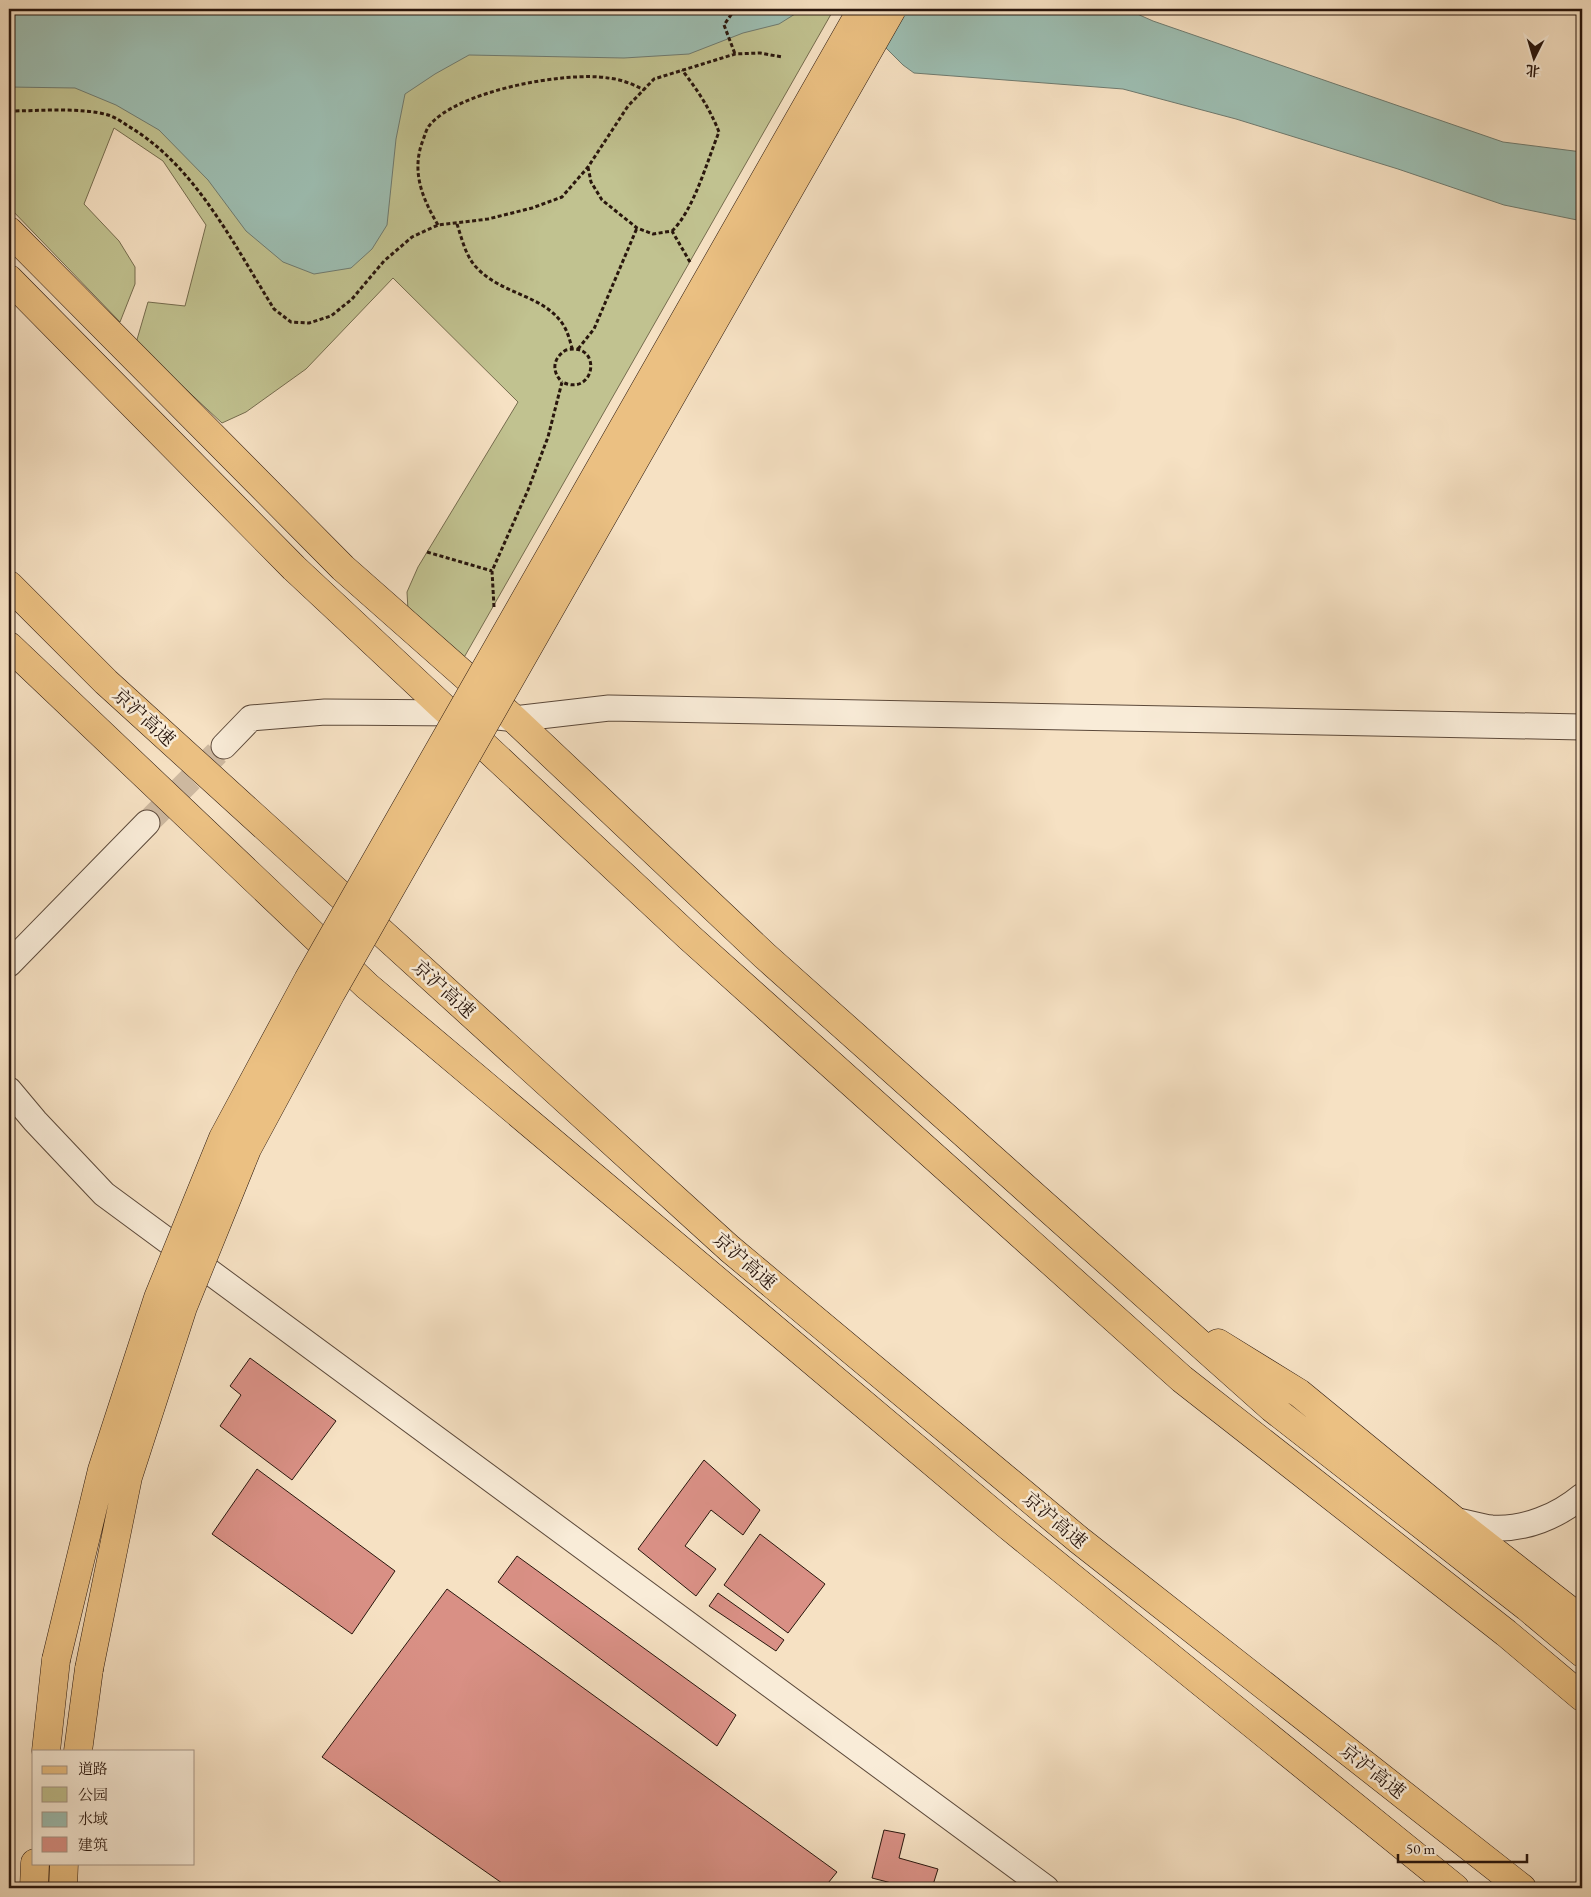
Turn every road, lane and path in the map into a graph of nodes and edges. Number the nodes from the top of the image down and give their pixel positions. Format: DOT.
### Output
graph roads {
  1 [pos="734,9"];
  2 [pos="862,9"];
  3 [pos="892,9"];
  4 [pos="735,54"];
  5 [pos="782,57"];
  6 [pos="682,70"];
  7 [pos="644,90"];
  8 [pos="9,111"];
  9 [pos="588,167"];
  10 [pos="457,224"];
  11 [pos="438,226"];
  12 [pos="637,228"];
  13 [pos="9,231"];
  14 [pos="672,231"];
  15 [pos="690,262"];
  16 [pos="9,279"];
  17 [pos="572,348"];
  18 [pos="578,349"];
  19 [pos="562,382"];
  20 [pos="427,552"];
  21 [pos="492,571"];
  22 [pos="9,585"];
  23 [pos="494,610"];
  24 [pos="9,646"];
  25 [pos="449,712"];
  26 [pos="514,719"];
  27 [pos="1582,727"];
  28 [pos="224,746"];
  29 [pos="147,823"];
  30 [pos="9,964"];
  31 [pos="9,1090"];
  32 [pos="1156,1305"];
  33 [pos="1582,1496"];
  34 [pos="1454,1520"];
  35 [pos="1582,1620"];
  36 [pos="1582,1653"];
  37 [pos="1582,1697"];
  38 [pos="46,1750"];
  39 [pos="78,1750"];
  40 [pos="35,1864"];
  41 [pos="64,1864"];
  42 [pos="34,1888"];
  43 [pos="63,1888"];
  44 [pos="1046,1888"];
  45 [pos="1455,1888"];
  46 [pos="1522,1888"];
  1 -- 4 [label="path"];
  2 -- 38 [label="main road, bridge"];
  3 -- 39 [label="main road, bridge"];
  4 -- 5 [label="path"];
  4 -- 6 [label="path"];
  6 -- 7 [label="path"];
  6 -- 14 [label="path"];
  7 -- 9 [label="path"];
  7 -- 11 [label="path"];
  8 -- 11 [label="path"];
  9 -- 10 [label="path"];
  9 -- 12 [label="path"];
  10 -- 11 [label="path"];
  10 -- 17 [label="path"];
  12 -- 14 [label="path"];
  12 -- 18 [label="path"];
  13 -- 26 [label="main road"];
  14 -- 15 [label="path"];
  16 -- 25 [label="main road"];
  17 -- 18 [label="path"];
  17 -- 19 [label="path"];
  18 -- 19 [label="path"];
  19 -- 21 [label="path"];
  20 -- 21 [label="path"];
  21 -- 23 [label="path"];
  22 -- 46 [label="main road, 京沪高速"];
  24 -- 45 [label="main road, 京沪高速"];
  25 -- 26 [label="street"];
  25 -- 28 [label="street"];
  25 -- 37 [label="main road"];
  26 -- 27 [label="street"];
  26 -- 32 [label="main road"];
  29 -- 30 [label="street"];
  31 -- 44 [label="street"];
  32 -- 34 [label="main road"];
  32 -- 36 [label="main road"];
  33 -- 34 [label="street"];
  34 -- 35 [label="main road"];
  40 -- 42 [label="main road"];
  41 -- 43 [label="main road"];
}
